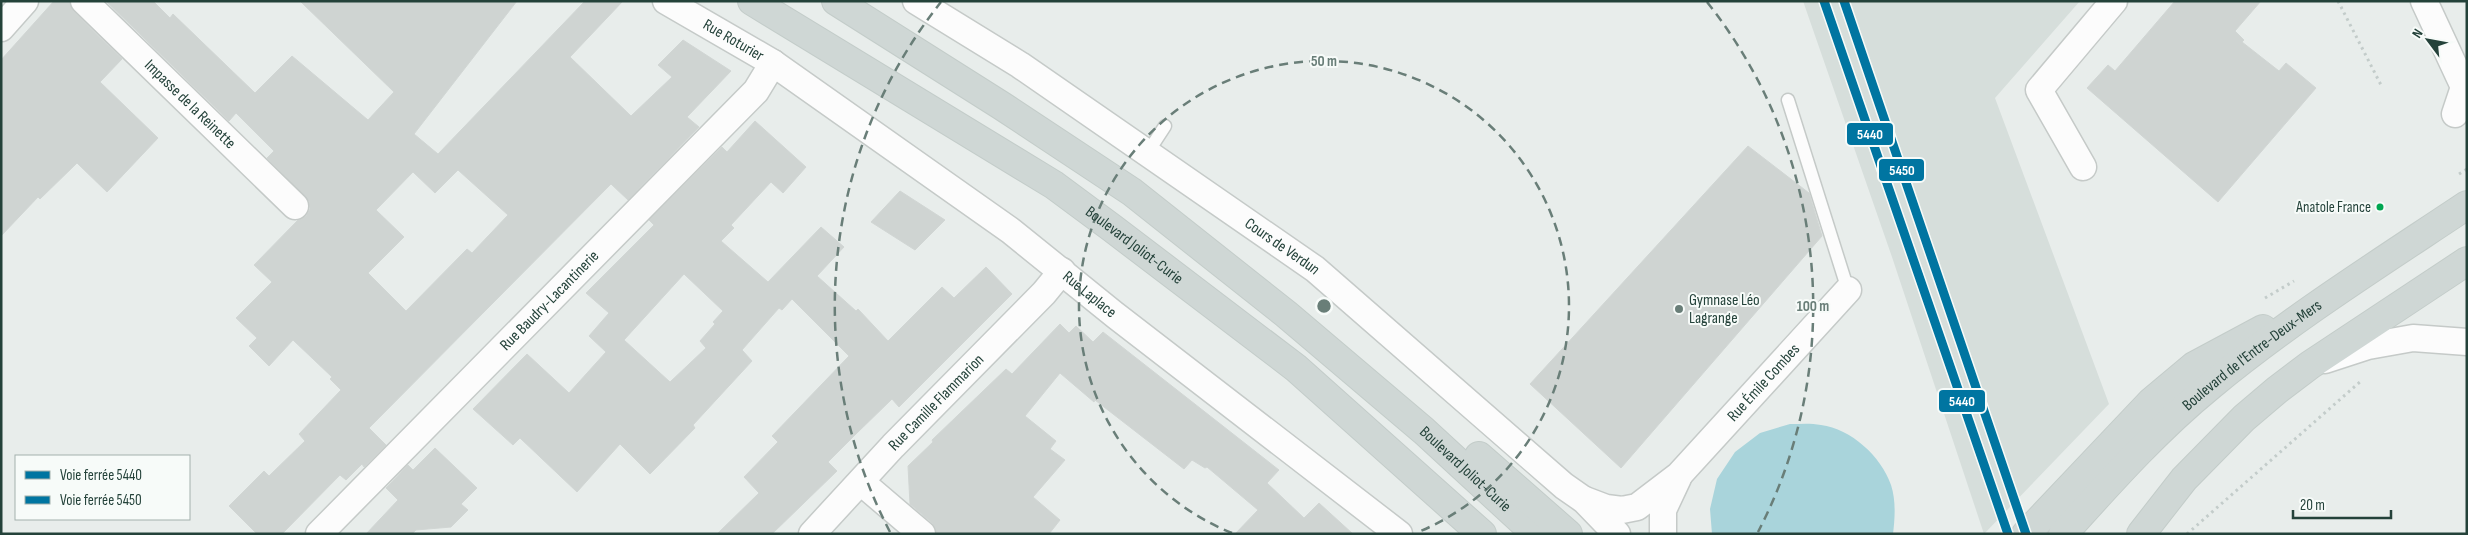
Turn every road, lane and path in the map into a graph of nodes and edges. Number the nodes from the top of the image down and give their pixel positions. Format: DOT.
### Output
graph roads {
  1 [pos="26,1"];
  2 [pos="84,1"];
  3 [pos="666,1"];
  4 [pos="752,1"];
  5 [pos="836,1"];
  6 [pos="916,1"];
  7 [pos="2114,1"];
  8 [pos="2338,1"];
  9 [pos="2424,1"];
  10 [pos="1,28"];
  11 [pos="773,63"];
  12 [pos="2381,84"];
  13 [pos="1788,100"];
  14 [pos="2455,114"];
  15 [pos="1165,126"];
  16 [pos="1148,152"];
  17 [pos="2083,167"];
  18 [pos="1132,192"];
  19 [pos="2467,204"];
  20 [pos="295,206"];
  21 [pos="2467,262"];
  22 [pos="1062,272"];
  23 [pos="1848,290"];
  24 [pos="2319,305"];
  25 [pos="2467,342"];
  26 [pos="2310,365"];
  27 [pos="1296,368"];
  28 [pos="2364,380"];
  29 [pos="1679,475"];
  30 [pos="861,482"];
  31 [pos="1584,500"];
  32 [pos="319,534"];
  33 [pos="812,534"];
  34 [pos="922,534"];
  35 [pos="1399,534"];
  36 [pos="1457,534"];
  37 [pos="1482,534"];
  38 [pos="1536,534"];
  39 [pos="1568,534"];
  40 [pos="1617,534"];
  41 [pos="1662,534"];
  42 [pos="2026,534"];
  43 [pos="2063,534"];
  44 [pos="2141,534"];
  45 [pos="2187,534"];
  1 -- 10 [label="street"];
  2 -- 20 [label="street, Impasse de la Reinette"];
  3 -- 11 [label="street, Rue Roturier"];
  4 -- 27 [label="main road, Boulevard Joliot-Curie"];
  5 -- 18 [label="main road, Boulevard Joliot-Curie"];
  6 -- 16 [label="street, Cours de Verdun"];
  7 -- 17 [label="street"];
  8 -- 12 [label="path"];
  9 -- 14 [label="street"];
  11 -- 22 [label="street, Rue Laplace"];
  11 -- 32 [label="street, Rue Baudry-Lacantinerie"];
  13 -- 23 [label="lane"];
  15 -- 16 [label="lane"];
  16 -- 31 [label="street, Cours de Verdun"];
  18 -- 38 [label="main road, Boulevard Joliot-Curie"];
  18 -- 39 [label="main road"];
  19 -- 24 [label="main road, Boulevard de l'Entre-Deux-Mers"];
  21 -- 26 [label="main road"];
  22 -- 30 [label="street, Rue Camille Flammarion"];
  22 -- 35 [label="street, Rue Laplace"];
  23 -- 29 [label="street, Rue Émile Combes"];
  24 -- 42 [label="main road"];
  24 -- 43 [label="main road, Boulevard de l'Entre-Deux-Mers"];
  25 -- 26 [label="street"];
  26 -- 44 [label="main road"];
  27 -- 36 [label="main road"];
  27 -- 37 [label="main road, Boulevard Joliot-Curie"];
  28 -- 45 [label="path"];
  29 -- 31 [label="street, Rue Émile Combes"];
  29 -- 41 [label="street, Rue Émile Combes"];
  30 -- 33 [label="street, Rue Camille Flammarion"];
  30 -- 34 [label="street"];
  31 -- 40 [label="street, Cours de Verdun"];
}
